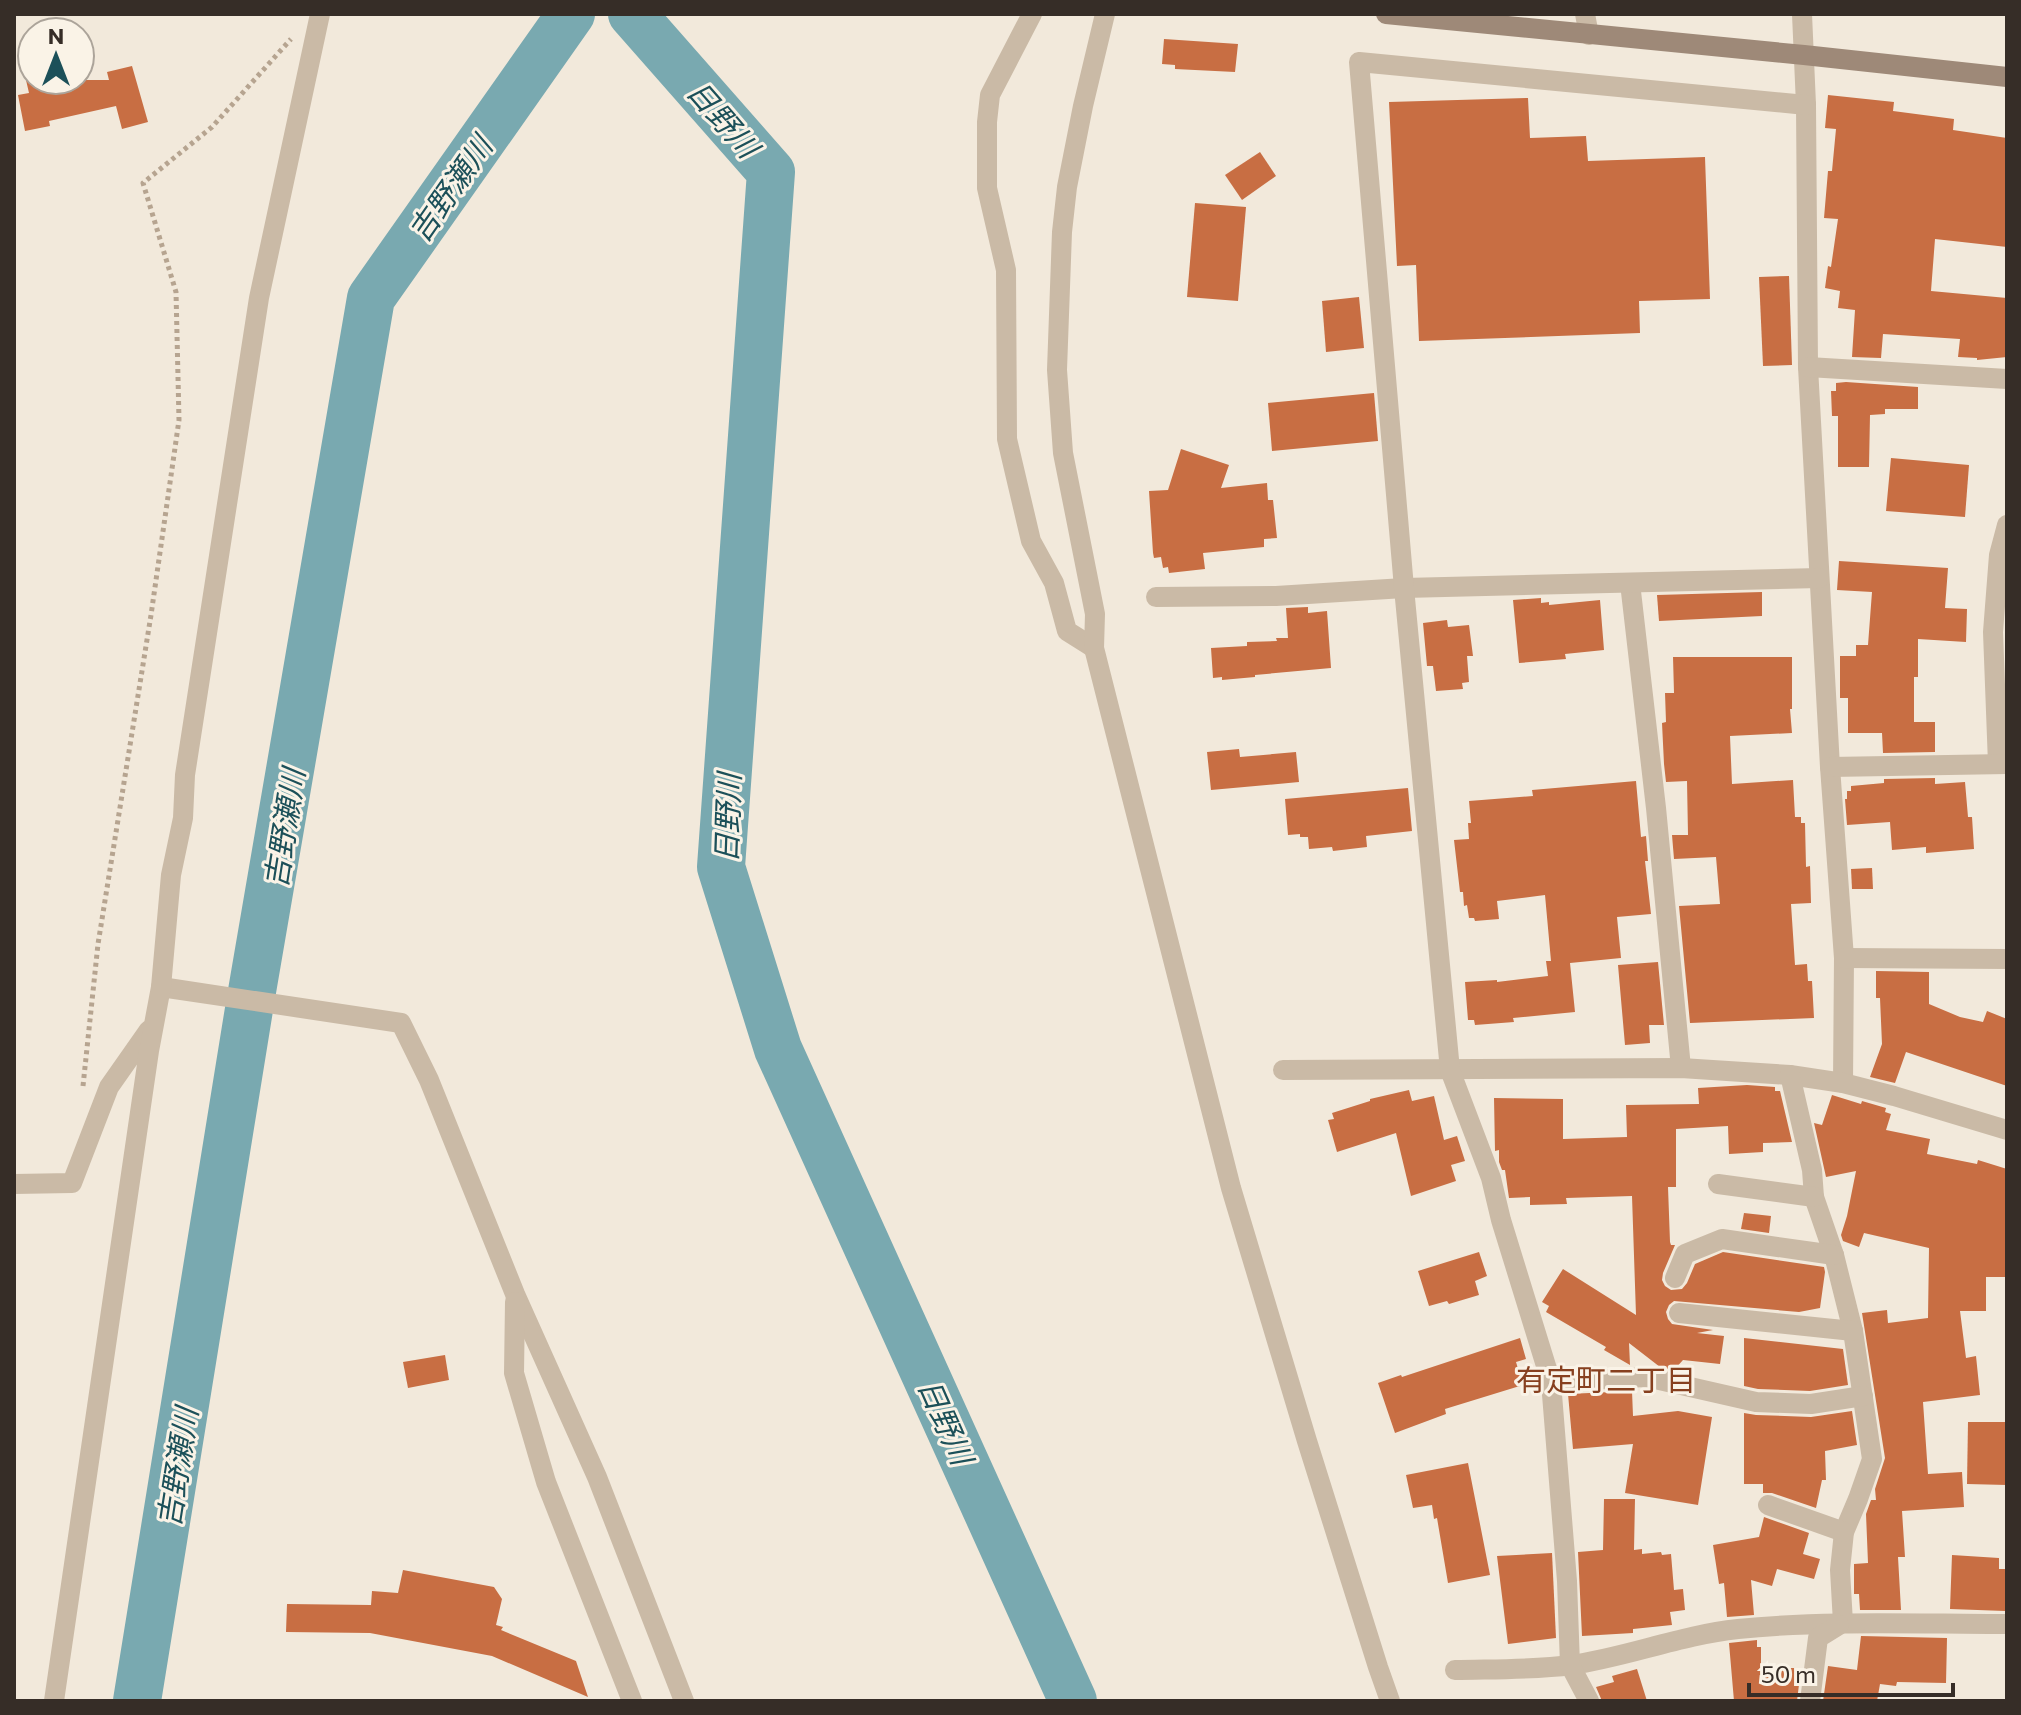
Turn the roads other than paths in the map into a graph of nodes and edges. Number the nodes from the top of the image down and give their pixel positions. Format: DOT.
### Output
graph roads {
  1 [pos="320,14"];
  2 [pos="1032,14"];
  3 [pos="1105,14"];
  4 [pos="1386,14"];
  5 [pos="1585,14"];
  6 [pos="1802,14"];
  7 [pos="1589,35"];
  8 [pos="1804,55"];
  9 [pos="2007,77"];
  10 [pos="1806,105"];
  11 [pos="1808,367"];
  12 [pos="2007,379"];
  13 [pos="2007,525"];
  14 [pos="1819,578"];
  15 [pos="1630,583"];
  16 [pos="1404,588"];
  17 [pos="1156,597"];
  18 [pos="1094,648"];
  19 [pos="2002,764"];
  20 [pos="1830,767"];
  21 [pos="1844,958"];
  22 [pos="2007,959"];
  23 [pos="161,987"];
  24 [pos="153,1023"];
  25 [pos="1681,1068"];
  26 [pos="1283,1070"];
  27 [pos="1450,1070"];
  28 [pos="1790,1075"];
  29 [pos="1843,1083"];
  30 [pos="2007,1130"];
  31 [pos="14,1184"];
  32 [pos="1718,1184"];
  33 [pos="1814,1197"];
  34 [pos="1834,1255"];
  35 [pos="1675,1278"];
  36 [pos="515,1294"];
  37 [pos="1679,1313"];
  38 [pos="1853,1331"];
  39 [pos="1551,1382"];
  40 [pos="1863,1396"];
  41 [pos="1768,1505"];
  42 [pos="1844,1532"];
  43 [pos="1843,1623"];
  44 [pos="2007,1624"];
  45 [pos="1570,1665"];
  46 [pos="1455,1670"];
  47 [pos="54,1701"];
  48 [pos="632,1701"];
  49 [pos="684,1701"];
  50 [pos="1390,1701"];
  51 [pos="1589,1701"];
  52 [pos="1810,1701"];
  1 -- 23 [label="street"];
  2 -- 18 [label="street"];
  3 -- 18 [label="street"];
  4 -- 7 [label="main road"];
  5 -- 7 [label="street"];
  6 -- 8 [label="street"];
  7 -- 8 [label="main road"];
  8 -- 9 [label="main road"];
  8 -- 10 [label="street"];
  10 -- 11 [label="street"];
  10 -- 16 [label="street"];
  11 -- 12 [label="street"];
  11 -- 14 [label="street"];
  13 -- 19 [label="street"];
  14 -- 15 [label="street"];
  14 -- 20 [label="street"];
  15 -- 16 [label="street"];
  15 -- 25 [label="street"];
  16 -- 17 [label="street"];
  16 -- 27 [label="street"];
  18 -- 50 [label="street"];
  19 -- 20 [label="street"];
  20 -- 21 [label="street"];
  21 -- 22 [label="street"];
  21 -- 29 [label="street"];
  23 -- 24 [label="street"];
  23 -- 36 [label="street"];
  24 -- 31 [label="street"];
  24 -- 47 [label="street"];
  25 -- 27 [label="street"];
  25 -- 28 [label="street"];
  26 -- 27 [label="street"];
  27 -- 39 [label="street"];
  28 -- 29 [label="street"];
  28 -- 33 [label="street"];
  29 -- 30 [label="street"];
  32 -- 33 [label="street"];
  33 -- 34 [label="street"];
  34 -- 35 [label="street"];
  34 -- 38 [label="street"];
  36 -- 48 [label="street"];
  36 -- 49 [label="street"];
  37 -- 38 [label="street"];
  38 -- 40 [label="street"];
  39 -- 40 [label="street"];
  39 -- 45 [label="street"];
  40 -- 42 [label="street"];
  41 -- 42 [label="street"];
  42 -- 43 [label="street"];
  43 -- 44 [label="street"];
  43 -- 45 [label="street"];
  43 -- 52 [label="street"];
  45 -- 46 [label="street"];
  45 -- 51 [label="street"];
}
